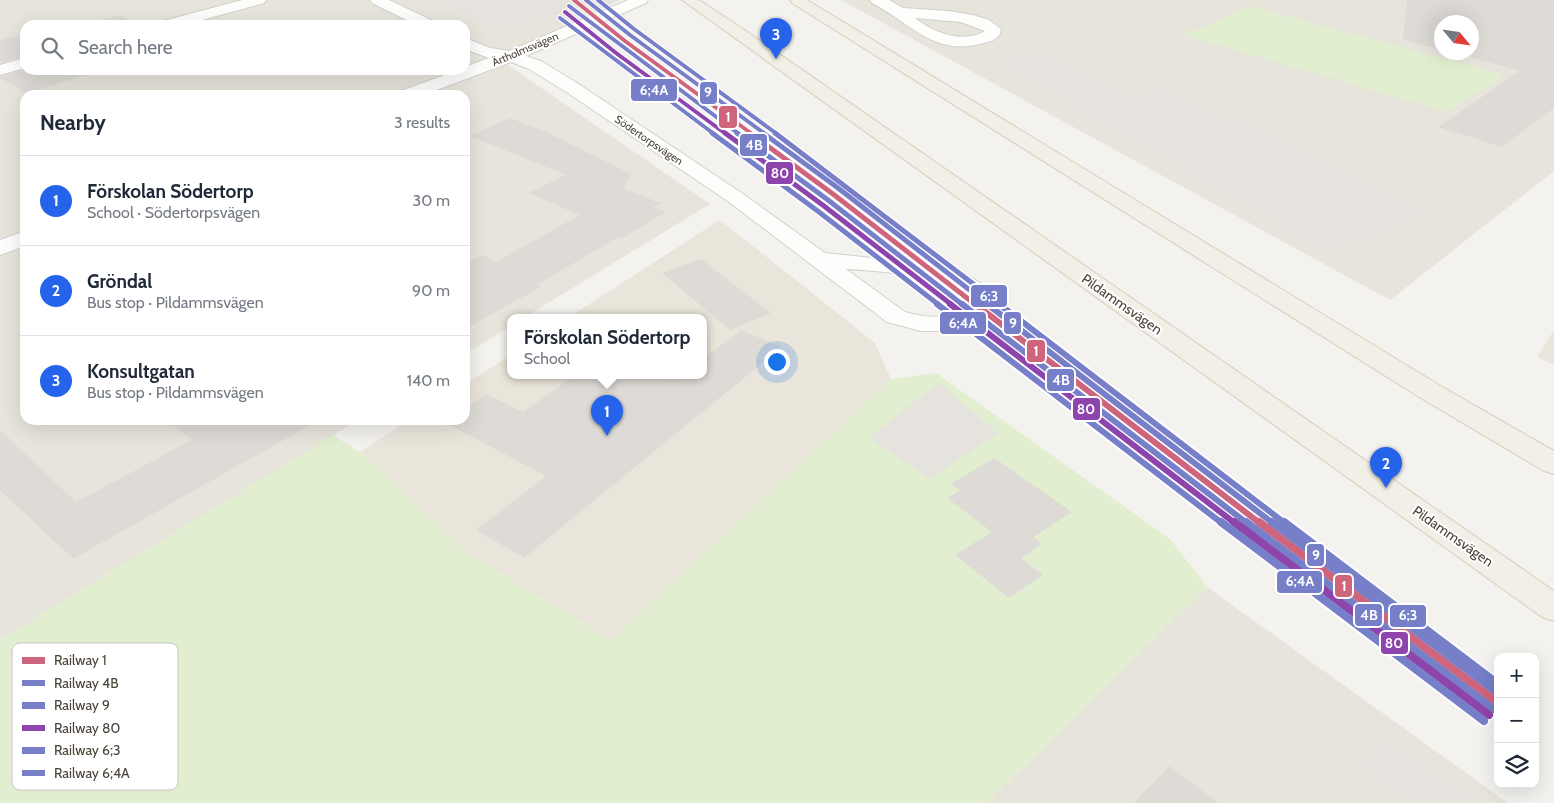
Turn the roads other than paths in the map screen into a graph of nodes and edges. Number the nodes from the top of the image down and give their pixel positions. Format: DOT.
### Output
graph roads {
  1 [pos="258,0"];
  2 [pos="377,0"];
  3 [pos="641,0"];
  4 [pos="689,0"];
  5 [pos="797,0"];
  6 [pos="877,0"];
  7 [pos="899,12"];
  8 [pos="184,20"];
  9 [pos="419,20"];
  10 [pos="470,45"];
  11 [pos="511,56"];
  12 [pos="20,64"];
  13 [pos="0,70"];
  14 [pos="470,71"];
  15 [pos="460,75"];
  16 [pos="420,90"];
  17 [pos="20,240"];
  18 [pos="0,248"];
  19 [pos="822,260"];
  20 [pos="1554,464"];
  21 [pos="1554,608"];
  1 -- 8 [label="street"];
  2 -- 9 [label="street"];
  3 -- 11 [label="street, Ärtholmsvägen"];
  4 -- 21 [label="main road, Pildammsvägen"];
  5 -- 20 [label="main road"];
  6 -- 7 [label="street"];
  7 -- 7 [label="street"];
  10 -- 11 [label="street, Södertorpsvägen"];
  11 -- 14 [label="street, Ärtholmsvägen"];
  11 -- 19 [label="street, Södertorpsvägen"];
  12 -- 13 [label="street"];
  15 -- 16 [label="street, Ärtholmsvägen"];
  17 -- 18 [label="street"];
  19 -- 19 [label="street, Södertorpsvägen"];
}
